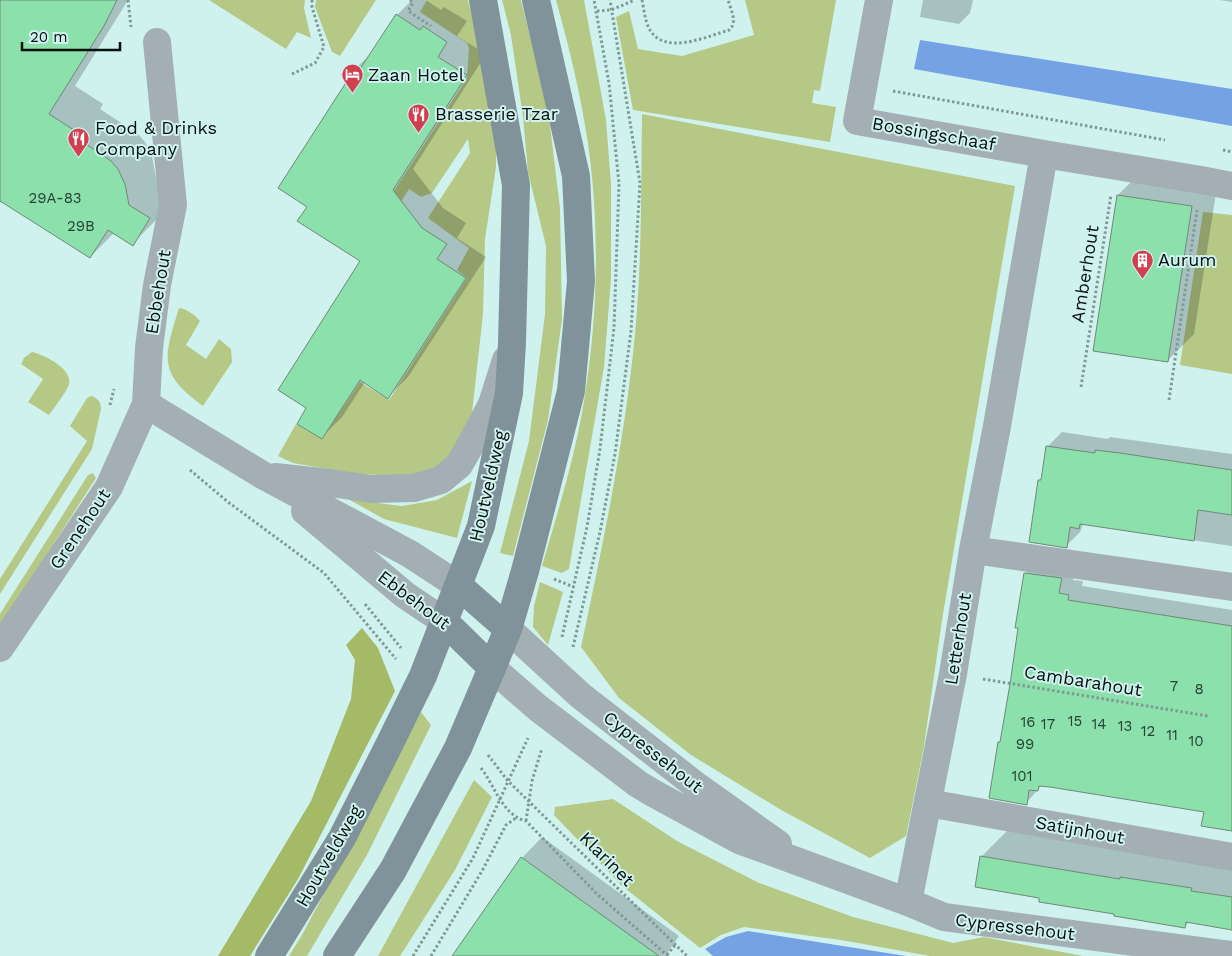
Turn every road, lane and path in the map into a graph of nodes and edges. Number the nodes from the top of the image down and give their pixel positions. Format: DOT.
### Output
graph roads {
  1 [pos="128,0"];
  2 [pos="312,0"];
  3 [pos="410,0"];
  4 [pos="483,0"];
  5 [pos="536,0"];
  6 [pos="610,0"];
  7 [pos="635,0"];
  8 [pos="642,0"];
  9 [pos="728,0"];
  10 [pos="879,0"];
  11 [pos="611,10"];
  12 [pos="597,11"];
  13 [pos="431,26"];
  14 [pos="131,29"];
  15 [pos="157,42"];
  16 [pos="292,74"];
  17 [pos="863,86"];
  18 [pos="1165,140"];
  19 [pos="1222,150"];
  20 [pos="1232,152"];
  21 [pos="1044,154"];
  22 [pos="1116,166"];
  23 [pos="1202,180"];
  24 [pos="1232,186"];
  25 [pos="512,343"];
  26 [pos="1081,387"];
  27 [pos="114,388"];
  28 [pos="1169,400"];
  29 [pos="146,404"];
  30 [pos="110,406"];
  31 [pos="184,464"];
  32 [pos="264,476"];
  33 [pos="973,550"];
  34 [pos="459,586"];
  35 [pos="1232,587"];
  36 [pos="363,602"];
  37 [pos="445,622"];
  38 [pos="508,629"];
  39 [pos="0,648"];
  40 [pos="492,668"];
  41 [pos="953,674"];
  42 [pos="564,680"];
  43 [pos="420,683"];
  44 [pos="545,713"];
  45 [pos="1208,716"];
  46 [pos="464,736"];
  47 [pos="508,781"];
  48 [pos="500,800"];
  49 [pos="529,801"];
  50 [pos="928,803"];
  51 [pos="516,818"];
  52 [pos="526,820"];
  53 [pos="1232,857"];
  54 [pos="806,864"];
  55 [pos="908,902"];
  56 [pos="675,945"];
  57 [pos="1232,955"];
  58 [pos="270,956"];
  59 [pos="337,956"];
  60 [pos="413,956"];
  61 [pos="431,956"];
  62 [pos="668,956"];
  63 [pos="687,956"];
  1 -- 14 [label="path"];
  2 -- 16 [label="path"];
  3 -- 13 [label="path"];
  4 -- 25 [label="street, Houtveldweg"];
  5 -- 38 [label="street"];
  6 -- 11 [label="path"];
  7 -- 11 [label="path"];
  8 -- 9 [label="path"];
  10 -- 17 [label="street, Bossingschaaf"];
  11 -- 12 [label="path"];
  11 -- 42 [label="path"];
  15 -- 29 [label="street, Ebbehout"];
  17 -- 18 [label="path"];
  17 -- 21 [label="street, Bossingschaaf"];
  19 -- 20 [label="path"];
  21 -- 22 [label="street, Bossingschaaf"];
  21 -- 33 [label="street, Letterhout"];
  22 -- 23 [label="street, Bossingschaaf"];
  22 -- 26 [label="path, Amberhout"];
  23 -- 24 [label="street, Bossingschaaf"];
  23 -- 28 [label="path"];
  25 -- 32 [label="street"];
  25 -- 34 [label="street, Houtveldweg"];
  27 -- 30 [label="path"];
  29 -- 32 [label="street, Ebbehout"];
  29 -- 39 [label="street, Grenehout"];
  31 -- 43 [label="path"];
  32 -- 34 [label="street, Ebbehout"];
  32 -- 37 [label="street, Ebbehout"];
  33 -- 35 [label="street"];
  33 -- 41 [label="street, Letterhout"];
  34 -- 37 [label="street, Houtveldweg"];
  34 -- 38 [label="street, Ebbehout"];
  36 -- 43 [label="path"];
  37 -- 40 [label="street, Ebbehout"];
  37 -- 43 [label="street, Houtveldweg"];
  38 -- 40 [label="street"];
  38 -- 42 [label="street, Cypressehout"];
  40 -- 44 [label="street, Cypressehout"];
  40 -- 46 [label="street"];
  41 -- 45 [label="path, Cambarahout"];
  41 -- 50 [label="street, Letterhout"];
  42 -- 54 [label="street, Cypressehout"];
  43 -- 58 [label="street, Houtveldweg"];
  44 -- 47 [label="path"];
  44 -- 49 [label="path"];
  44 -- 54 [label="street, Cypressehout"];
  46 -- 47 [label="path, Klarinet"];
  46 -- 48 [label="path"];
  46 -- 59 [label="street"];
  47 -- 48 [label="path"];
  47 -- 49 [label="path, Klarinet"];
  48 -- 51 [label="path"];
  48 -- 60 [label="path"];
  49 -- 52 [label="path"];
  49 -- 56 [label="path, Klarinet"];
  50 -- 53 [label="street, Satijnhout"];
  50 -- 55 [label="street, Letterhout"];
  51 -- 52 [label="path"];
  51 -- 61 [label="path"];
  52 -- 62 [label="path"];
  54 -- 55 [label="street, Cypressehout"];
  55 -- 57 [label="street, Cypressehout"];
  56 -- 62 [label="path"];
  56 -- 63 [label="path, Klarinet"];
}
